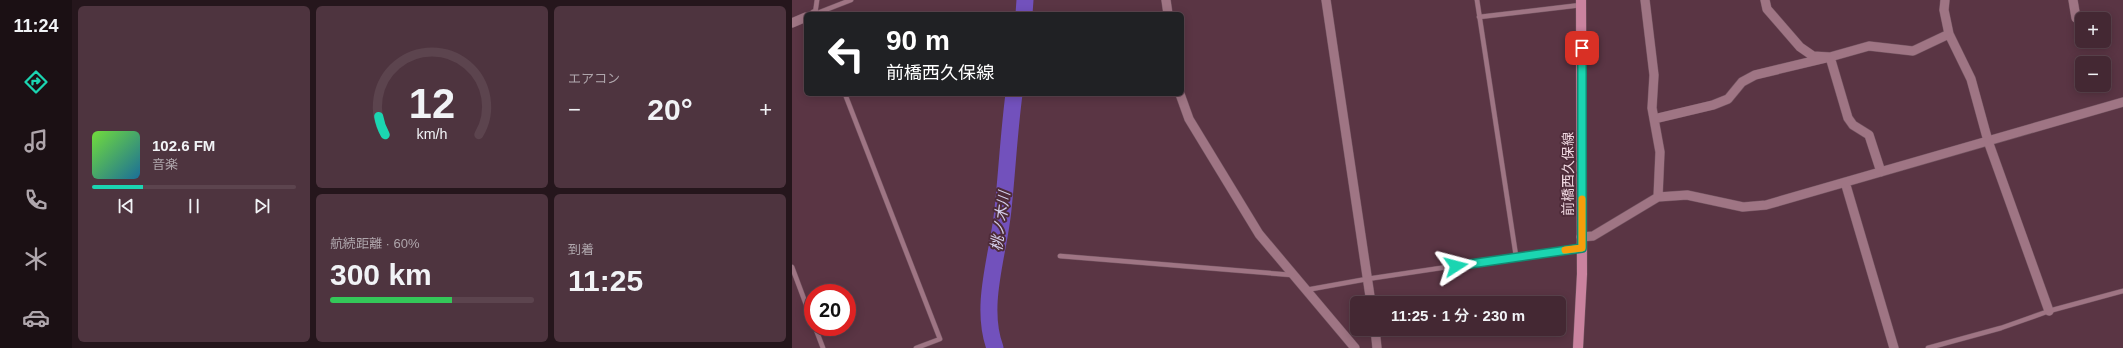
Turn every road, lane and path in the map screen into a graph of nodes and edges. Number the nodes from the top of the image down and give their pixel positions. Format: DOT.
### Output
graph roads {
  1 [pos="817,0"];
  2 [pos="851,0"];
  3 [pos="1166,0"];
  4 [pos="1326,0"];
  5 [pos="1477,0"];
  6 [pos="1645,0"];
  7 [pos="1765,0"];
  8 [pos="1945,0"];
  9 [pos="2074,0"];
  10 [pos="1581,3"];
  11 [pos="815,12"];
  12 [pos="820,12"];
  13 [pos="1168,12"];
  14 [pos="2075,12"];
  15 [pos="1479,17"];
  16 [pos="804,18"];
  17 [pos="792,23"];
  18 [pos="1949,34"];
  19 [pos="1830,57"];
  20 [pos="846,96"];
  21 [pos="1181,96"];
  22 [pos="2123,102"];
  23 [pos="1654,119"];
  24 [pos="1988,141"];
  25 [pos="1881,172"];
  26 [pos="1845,182"];
  27 [pos="1658,196"];
  28 [pos="1581,242"];
  29 [pos="1060,256"];
  30 [pos="1516,256"];
  31 [pos="792,268"];
  32 [pos="1294,275"];
  33 [pos="1367,279"];
  34 [pos="1306,290"];
  35 [pos="2123,291"];
  36 [pos="1370,296"];
  37 [pos="804,299"];
  38 [pos="2049,311"];
  39 [pos="818,336"];
  40 [pos="1375,336"];
  41 [pos="823,348"];
  42 [pos="916,348"];
  43 [pos="1355,348"];
  44 [pos="1377,348"];
  45 [pos="1578,348"];
  46 [pos="1894,348"];
  47 [pos="1928,348"];
  1 -- 11 [label="lane"];
  2 -- 12 [label="lane"];
  3 -- 13 [label="street"];
  4 -- 33 [label="street"];
  5 -- 15 [label="lane"];
  6 -- 23 [label="street"];
  7 -- 19 [label="street"];
  8 -- 18 [label="street"];
  9 -- 14 [label="street"];
  10 -- 15 [label="lane"];
  10 -- 28 [label="main road, 前橋西久保線"];
  15 -- 30 [label="lane"];
  16 -- 17 [label="street"];
  18 -- 19 [label="street"];
  18 -- 24 [label="street"];
  19 -- 23 [label="street"];
  19 -- 25 [label="street"];
  20 -- 42 [label="lane"];
  21 -- 32 [label="street"];
  22 -- 24 [label="street"];
  23 -- 27 [label="street"];
  24 -- 25 [label="street"];
  24 -- 38 [label="street"];
  25 -- 26 [label="street"];
  26 -- 27 [label="street"];
  26 -- 46 [label="street"];
  27 -- 28 [label="street"];
  28 -- 30 [label="lane"];
  28 -- 45 [label="main road, 前橋西久保線"];
  29 -- 32 [label="lane"];
  30 -- 33 [label="lane"];
  31 -- 37 [label="lane"];
  32 -- 34 [label="street"];
  33 -- 34 [label="lane"];
  33 -- 36 [label="street"];
  34 -- 43 [label="street"];
  35 -- 38 [label="lane"];
  38 -- 47 [label="lane"];
  39 -- 41 [label="lane"];
  40 -- 44 [label="street"];
}
